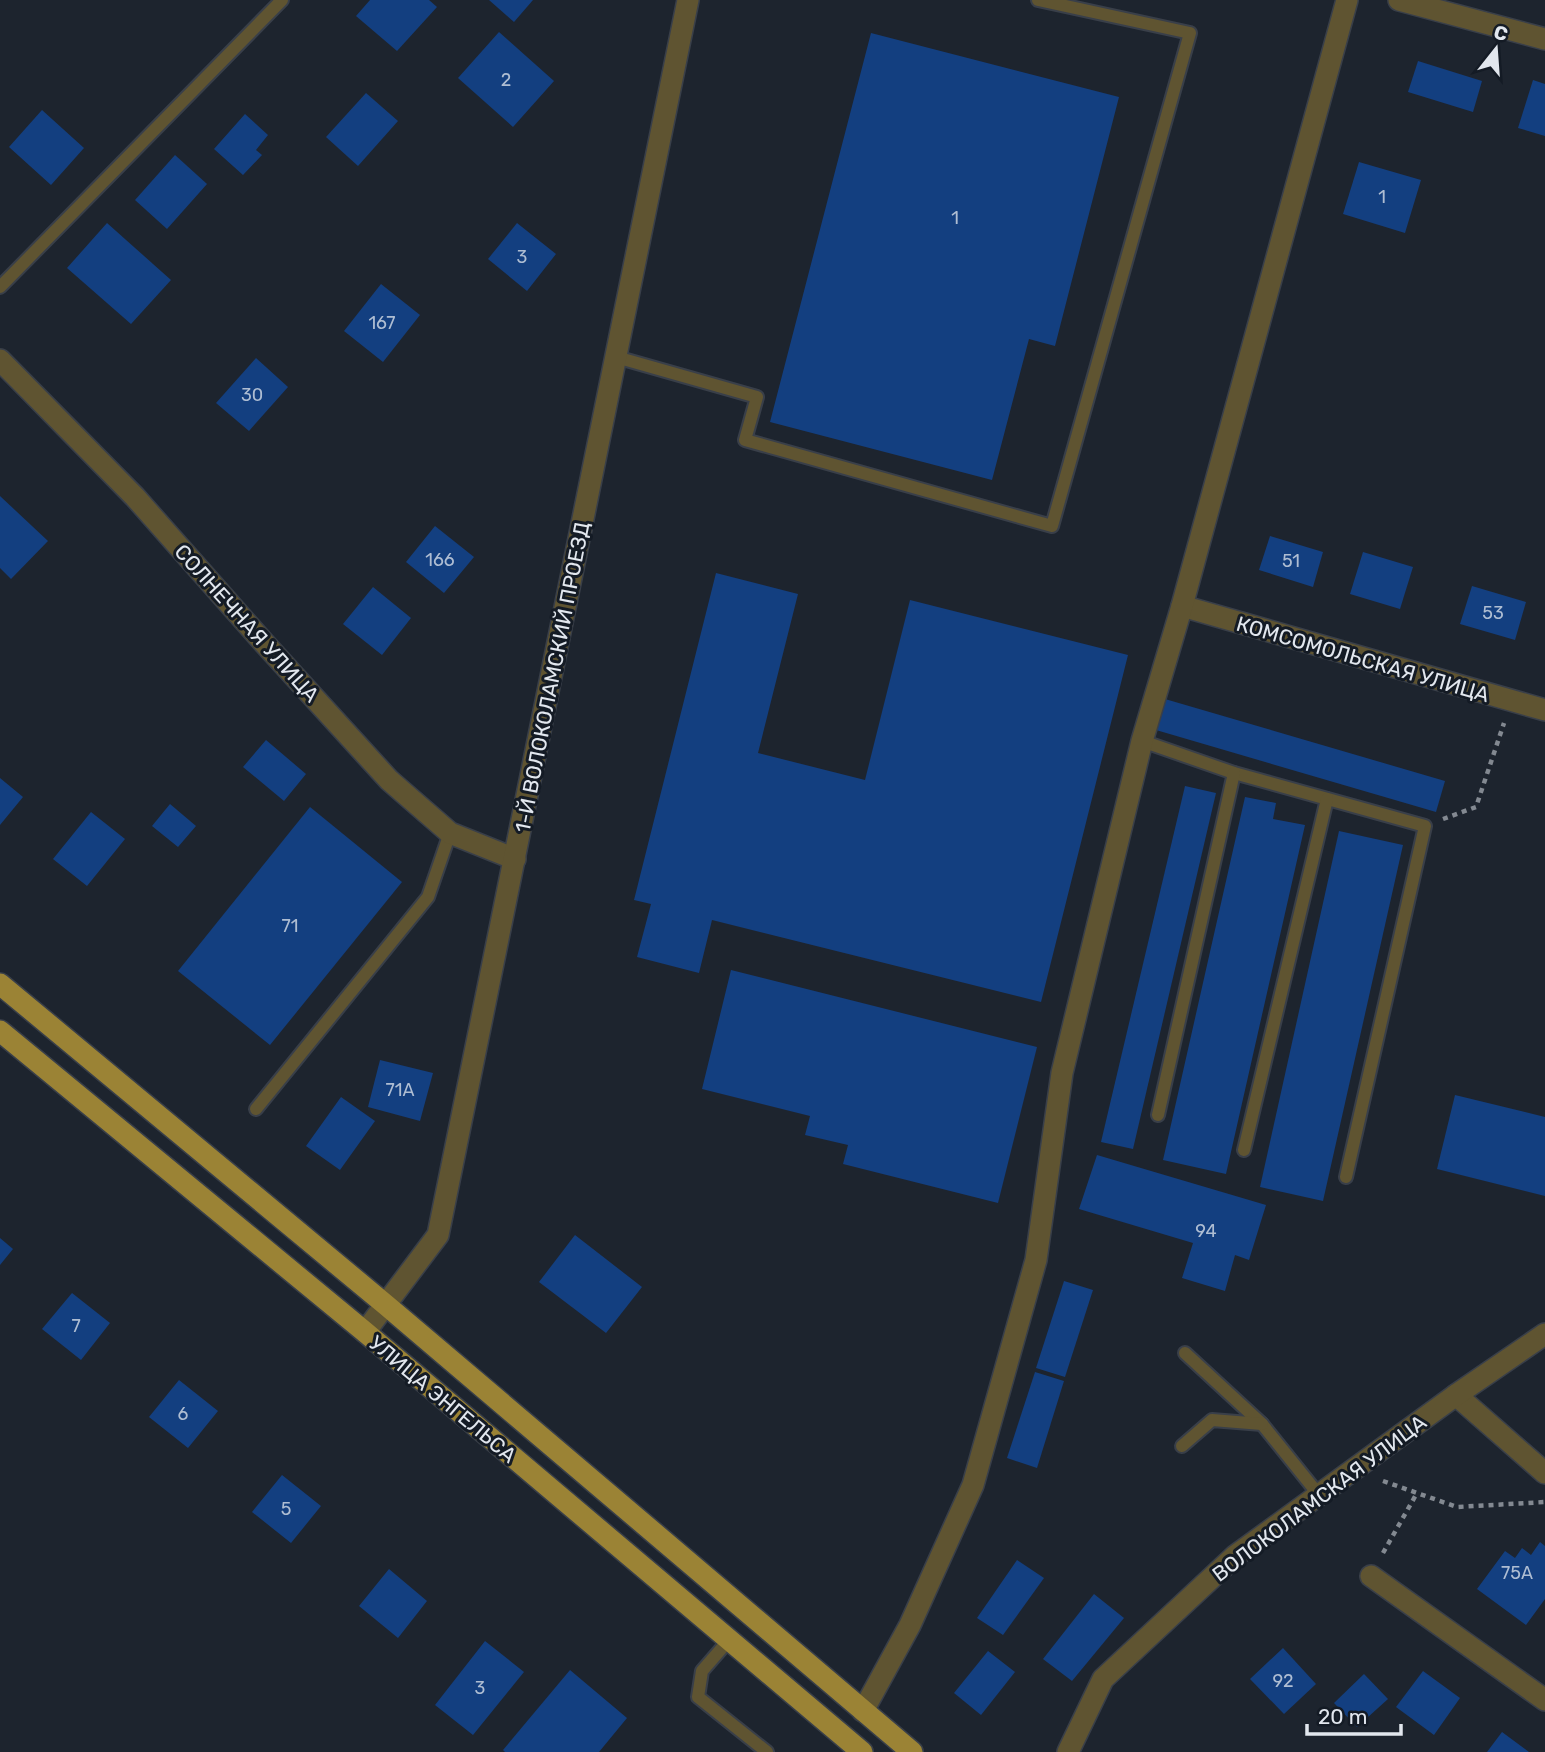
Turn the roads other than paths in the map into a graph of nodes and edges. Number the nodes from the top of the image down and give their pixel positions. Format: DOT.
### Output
graph roads {
  1 [pos="282,0"];
  2 [pos="688,0"];
  3 [pos="1038,0"];
  4 [pos="1347,0"];
  5 [pos="1399,0"];
  6 [pos="1545,39"];
  7 [pos="0,287"];
  8 [pos="616,358"];
  9 [pos="0,360"];
  10 [pos="1182,606"];
  11 [pos="1545,710"];
  12 [pos="1142,741"];
  13 [pos="1234,773"];
  14 [pos="1327,799"];
  15 [pos="450,833"];
  16 [pos="515,859"];
  17 [pos="0,984"];
  18 [pos="0,1031"];
  19 [pos="256,1109"];
  20 [pos="1158,1115"];
  21 [pos="1244,1150"];
  22 [pos="1346,1177"];
  23 [pos="386,1306"];
  24 [pos="365,1332"];
  25 [pos="1545,1334"];
  26 [pos="1185,1353"];
  27 [pos="1456,1395"];
  28 [pos="1262,1424"];
  29 [pos="1182,1446"];
  30 [pos="1545,1474"];
  31 [pos="1320,1495"];
  32 [pos="1371,1576"];
  33 [pos="729,1640"];
  34 [pos="1541,1690"];
  35 [pos="863,1711"];
  36 [pos="767,1752"];
  37 [pos="862,1752"];
  38 [pos="912,1752"];
  39 [pos="1068,1752"];
  1 -- 7 [label="lane"];
  2 -- 8 [label="street, 1-Й ВОЛОКОЛАМСКИЙ ПРОЕЗД"];
  3 -- 8 [label="lane"];
  4 -- 10 [label="street"];
  5 -- 6 [label="street"];
  8 -- 16 [label="street, 1-Й ВОЛОКОЛАМСКИЙ ПРОЕЗД"];
  9 -- 15 [label="street, СОЛНЕЧНАЯ УЛИЦА"];
  10 -- 11 [label="street, КОМСОМОЛЬСКАЯ УЛИЦА"];
  10 -- 12 [label="street"];
  12 -- 13 [label="lane"];
  12 -- 35 [label="street"];
  13 -- 14 [label="lane"];
  13 -- 20 [label="lane"];
  14 -- 21 [label="lane"];
  14 -- 22 [label="lane"];
  15 -- 16 [label="street, СОЛНЕЧНАЯ УЛИЦА"];
  15 -- 19 [label="lane"];
  16 -- 23 [label="street, 1-Й ВОЛОКОЛАМСКИЙ ПРОЕЗД"];
  17 -- 23 [label="main road, УЛИЦА ЭНГЕЛЬСА"];
  18 -- 24 [label="main road, УЛИЦА ЭНГЕЛЬСА"];
  23 -- 24 [label="street, 1-Й ВОЛОКОЛАМСКИЙ ПРОЕЗД"];
  23 -- 35 [label="main road, УЛИЦА ЭНГЕЛЬСА"];
  24 -- 33 [label="main road, УЛИЦА ЭНГЕЛЬСА"];
  25 -- 27 [label="street, ВОЛОКОЛАМСКАЯ УЛИЦА"];
  26 -- 28 [label="lane"];
  27 -- 30 [label="street"];
  27 -- 31 [label="street, ВОЛОКОЛАМСКАЯ УЛИЦА"];
  28 -- 29 [label="lane"];
  28 -- 31 [label="lane"];
  31 -- 39 [label="street, ВОЛОКОЛАМСКАЯ УЛИЦА"];
  32 -- 34 [label="street"];
  33 -- 36 [label="lane"];
  33 -- 37 [label="main road, УЛИЦА ЭНГЕЛЬСА"];
  35 -- 38 [label="main road, УЛИЦА ЭНГЕЛЬСА"];
}
